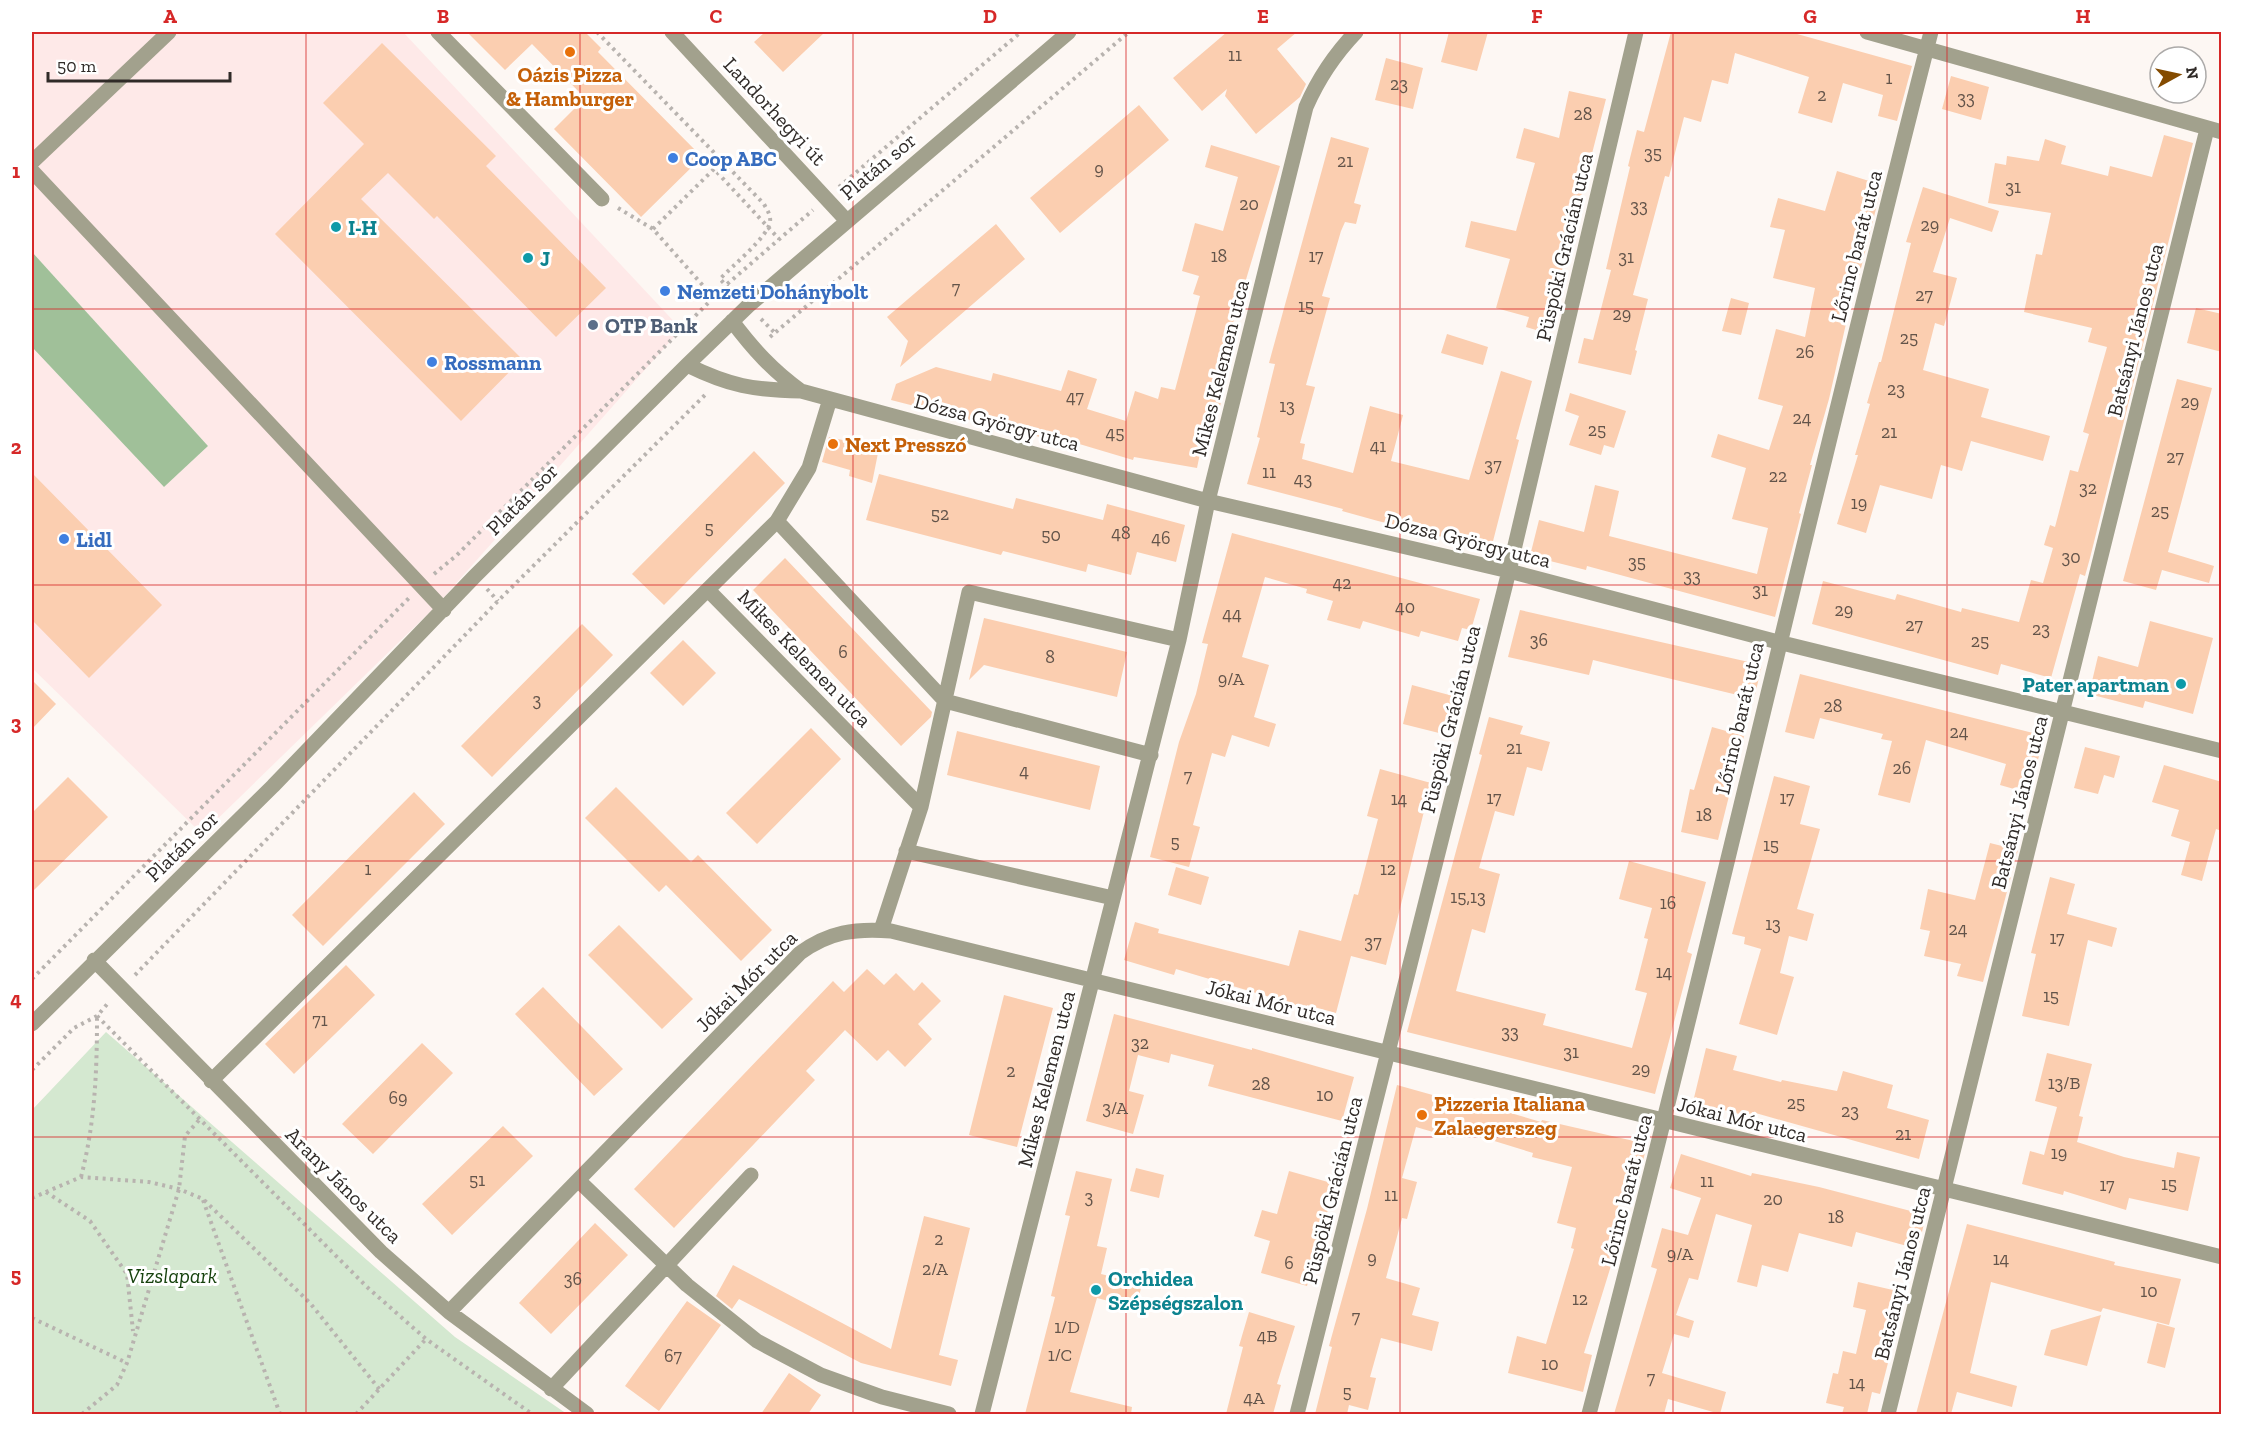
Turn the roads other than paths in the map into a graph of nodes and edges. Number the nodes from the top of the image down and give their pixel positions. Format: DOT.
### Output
graph roads {
  1 [pos="169,32"];
  2 [pos="438,32"];
  3 [pos="672,32"];
  4 [pos="1069,32"];
  5 [pos="1356,32"];
  6 [pos="1636,32"];
  7 [pos="1868,32"];
  8 [pos="1931,32"];
  9 [pos="1927,48"];
  10 [pos="2214,130"];
  11 [pos="32,162"];
  12 [pos="32,171"];
  13 [pos="602,199"];
  14 [pos="847,221"];
  15 [pos="732,321"];
  16 [pos="687,364"];
  17 [pos="801,391"];
  18 [pos="830,399"];
  19 [pos="1208,501"];
  20 [pos="777,521"];
  21 [pos="1509,571"];
  22 [pos="708,590"];
  23 [pos="444,610"];
  24 [pos="1179,640"];
  25 [pos="1778,642"];
  26 [pos="945,701"];
  27 [pos="2063,711"];
  28 [pos="2222,751"];
  29 [pos="1151,755"];
  30 [pos="921,807"];
  31 [pos="906,851"];
  32 [pos="1113,897"];
  33 [pos="881,930"];
  34 [pos="94,960"];
  35 [pos="1093,980"];
  36 [pos="32,1024"];
  37 [pos="1388,1053"];
  38 [pos="211,1081"];
  39 [pos="1665,1121"];
  40 [pos="751,1175"];
  41 [pos="579,1180"];
  42 [pos="1945,1190"];
  43 [pos="2222,1257"];
  44 [pos="668,1267"];
  45 [pos="449,1312"];
  46 [pos="551,1389"];
  47 [pos="586,1414"];
  48 [pos="949,1414"];
  49 [pos="982,1414"];
  50 [pos="1297,1414"];
  51 [pos="1589,1414"];
  52 [pos="1888,1414"];
  1 -- 11 [label="street"];
  2 -- 13 [label="street"];
  3 -- 14 [label="street, Landorhegyi út"];
  4 -- 14 [label="street, Platán sor"];
  5 -- 19 [label="street, Mikes Kelemen utca"];
  6 -- 21 [label="street, Püspöki Grácián utca"];
  7 -- 9 [label="street"];
  8 -- 9 [label="street, Lőrinc barát utca"];
  9 -- 10 [label="street"];
  9 -- 25 [label="street, Lőrinc barát utca"];
  10 -- 27 [label="street, Batsányi János utca"];
  12 -- 23 [label="street"];
  14 -- 15 [label="street, Platán sor"];
  15 -- 16 [label="street, Platán sor"];
  15 -- 17 [label="street, Dózsa György utca"];
  16 -- 17 [label="street"];
  16 -- 23 [label="street, Platán sor"];
  17 -- 18 [label="street, Dózsa György utca"];
  18 -- 19 [label="street, Dózsa György utca"];
  18 -- 20 [label="street"];
  19 -- 21 [label="street, Dózsa György utca"];
  19 -- 24 [label="street, Mikes Kelemen utca"];
  20 -- 22 [label="street"];
  20 -- 26 [label="street"];
  21 -- 25 [label="street, Dózsa György utca"];
  21 -- 37 [label="street, Püspöki Grácián utca"];
  22 -- 30 [label="street, Mikes Kelemen utca"];
  22 -- 38 [label="street"];
  23 -- 34 [label="street, Platán sor"];
  24 -- 26 [label="street"];
  24 -- 29 [label="street, Mikes Kelemen utca"];
  25 -- 27 [label="street, Dózsa György utca"];
  25 -- 39 [label="street, Lőrinc barát utca"];
  26 -- 29 [label="street"];
  26 -- 30 [label="street"];
  27 -- 28 [label="street, Dózsa György utca"];
  27 -- 42 [label="street, Batsányi János utca"];
  29 -- 32 [label="street, Mikes Kelemen utca"];
  30 -- 31 [label="street"];
  31 -- 32 [label="street"];
  31 -- 33 [label="street"];
  32 -- 35 [label="street, Mikes Kelemen utca"];
  33 -- 35 [label="street, Jókai Mór utca"];
  33 -- 41 [label="street, Jókai Mór utca"];
  34 -- 36 [label="street, Platán sor"];
  34 -- 38 [label="street, Arany János utca"];
  35 -- 37 [label="street, Jókai Mór utca"];
  35 -- 49 [label="street, Mikes Kelemen utca"];
  37 -- 39 [label="street, Jókai Mór utca"];
  37 -- 50 [label="street, Püspöki Grácián utca"];
  38 -- 45 [label="street, Arany János utca"];
  39 -- 42 [label="street, Jókai Mór utca"];
  39 -- 51 [label="street, Lőrinc barát utca"];
  40 -- 44 [label="street"];
  41 -- 44 [label="street"];
  41 -- 45 [label="street, Jókai Mór utca"];
  42 -- 43 [label="street, Jókai Mór utca"];
  42 -- 52 [label="street, Batsányi János utca"];
  44 -- 46 [label="street"];
  44 -- 48 [label="street"];
  45 -- 46 [label="street, Arany János utca"];
  46 -- 47 [label="street, Arany János utca"];
}
